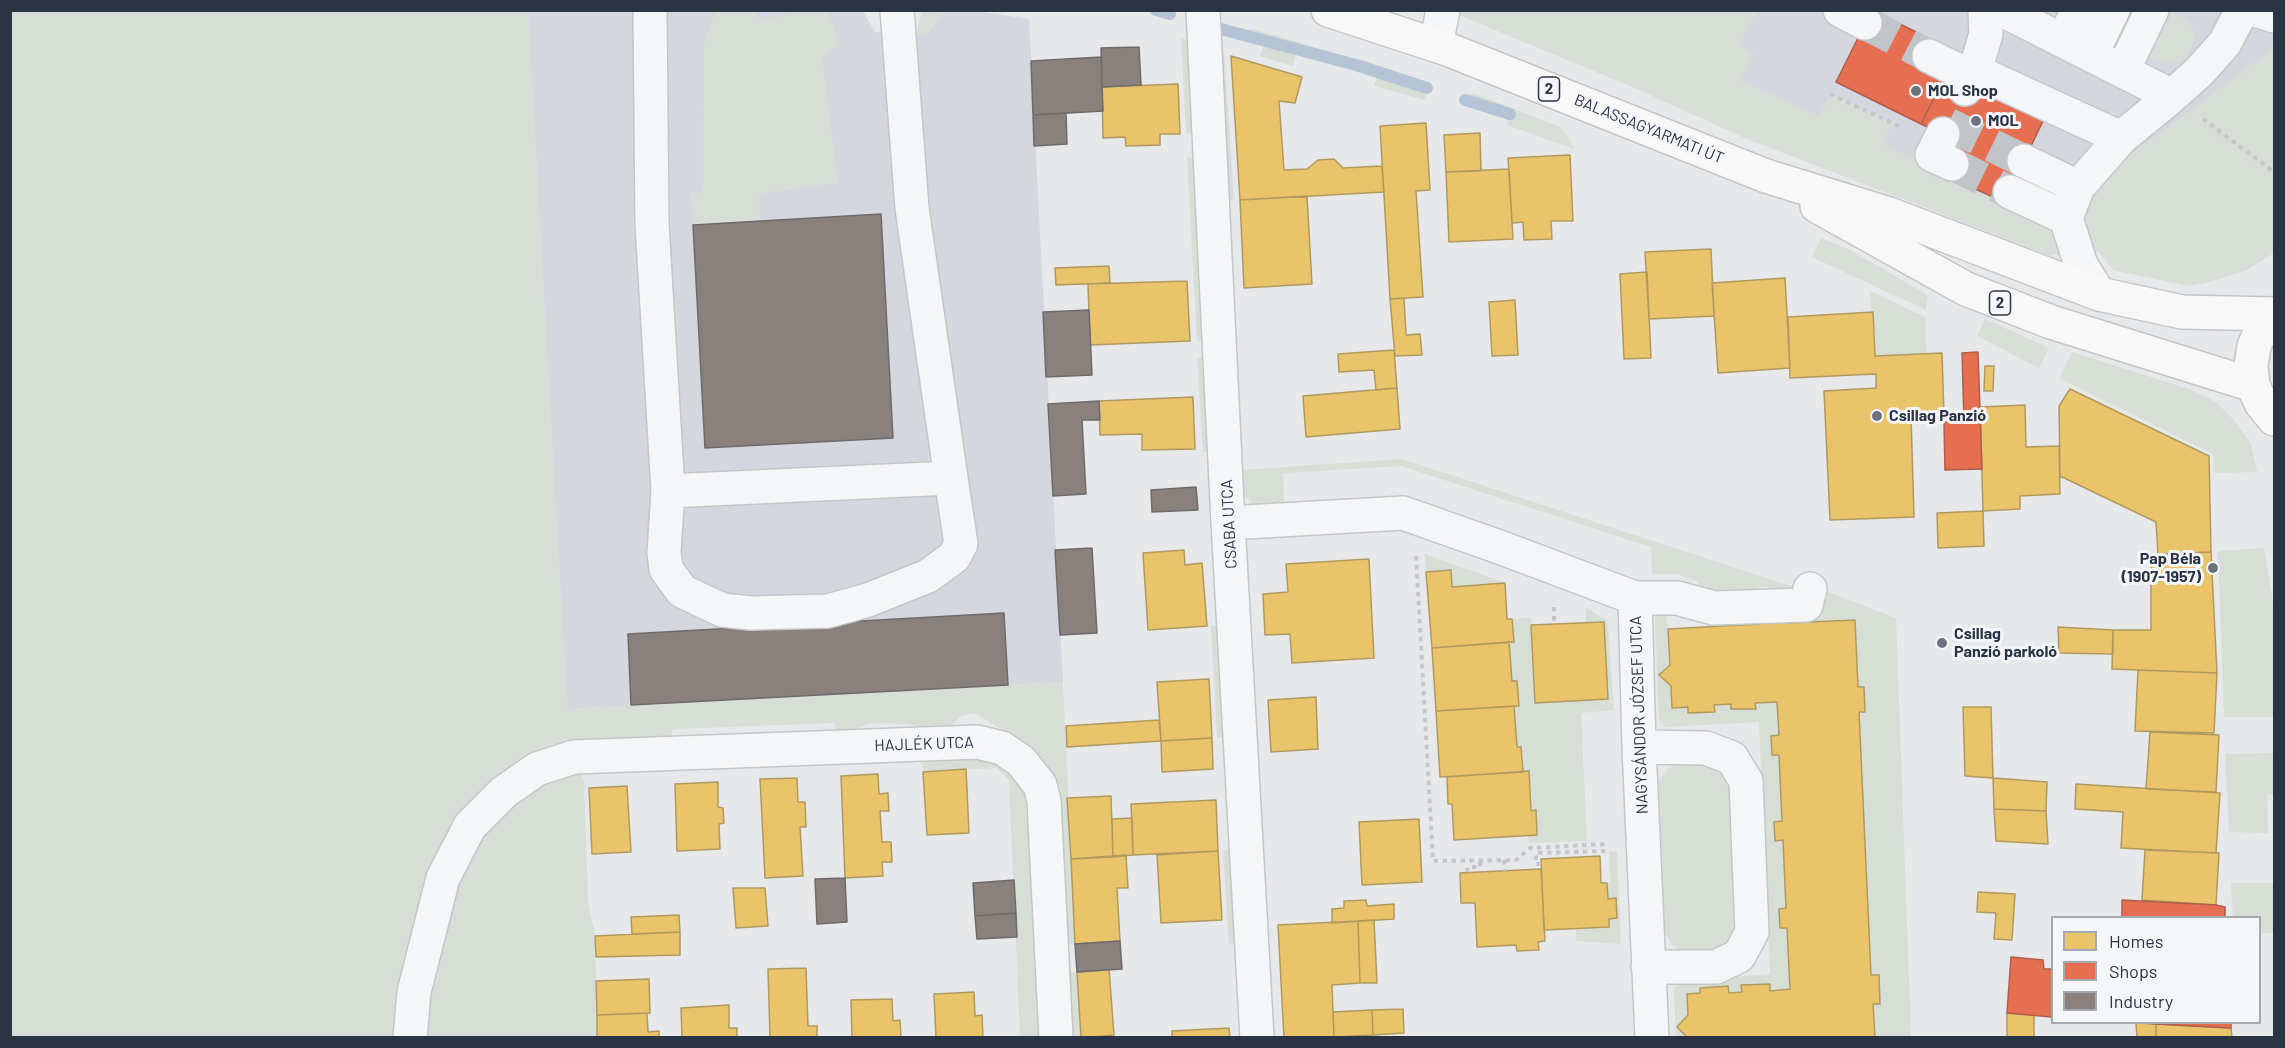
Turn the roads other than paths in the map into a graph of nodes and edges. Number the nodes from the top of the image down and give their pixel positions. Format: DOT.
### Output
graph roads {
  1 [pos="650,10"];
  2 [pos="897,10"];
  3 [pos="1203,10"];
  4 [pos="1328,10"];
  5 [pos="1443,10"];
  6 [pos="1985,10"];
  7 [pos="2002,10"];
  8 [pos="2078,10"];
  9 [pos="2113,10"];
  10 [pos="2152,10"];
  11 [pos="2241,10"];
  12 [pos="2255,10"];
  13 [pos="2274,16"];
  14 [pos="1436,45"];
  15 [pos="2077,48"];
  16 [pos="1929,56"];
  17 [pos="2123,70"];
  18 [pos="1971,79"];
  19 [pos="2172,96"];
  20 [pos="2121,138"];
  21 [pos="2024,161"];
  22 [pos="1766,176"];
  23 [pos="2078,187"];
  24 [pos="2010,192"];
  25 [pos="2066,218"];
  26 [pos="2099,294"];
  27 [pos="2274,314"];
  28 [pos="2253,385"];
  29 [pos="2274,422"];
  30 [pos="951,478"];
  31 [pos="668,490"];
  32 [pos="1228,523"];
  33 [pos="1810,589"];
  34 [pos="1635,598"];
  35 [pos="1639,747"];
  36 [pos="1648,967"];
  37 [pos="410,1038"];
  38 [pos="1056,1038"];
  39 [pos="1257,1038"];
  40 [pos="1653,1038"];
  1 -- 31 [label="street"];
  2 -- 30 [label="street"];
  3 -- 32 [label="street, CSABA UTCA"];
  4 -- 14 [label="main road, BALASSAGYARMATI ÚT / 2"];
  5 -- 14 [label="street"];
  6 -- 18 [label="street"];
  7 -- 15 [label="street"];
  8 -- 15 [label="street"];
  9 -- 15 [label="street"];
  10 -- 17 [label="street"];
  11 -- 19 [label="street"];
  12 -- 13 [label="street"];
  14 -- 22 [label="main road, BALASSAGYARMATI ÚT / 2"];
  15 -- 17 [label="street"];
  16 -- 18 [label="street"];
  17 -- 19 [label="street"];
  18 -- 20 [label="street"];
  19 -- 20 [label="street"];
  20 -- 23 [label="street"];
  21 -- 23 [label="street"];
  22 -- 26 [label="main road, 2"];
  22 -- 28 [label="main road, 2"];
  23 -- 25 [label="street"];
  24 -- 25 [label="street"];
  25 -- 26 [label="street"];
  26 -- 27 [label="main road, 2"];
  27 -- 28 [label="main road, 2"];
  28 -- 29 [label="main road, 2"];
  30 -- 31 [label="street"];
  30 -- 31 [label="street"];
  32 -- 34 [label="street, NAGYSÁNDOR JÓZSEF UTCA"];
  32 -- 39 [label="street, CSABA UTCA"];
  33 -- 34 [label="street"];
  34 -- 35 [label="street, NAGYSÁNDOR JÓZSEF UTCA"];
  35 -- 36 [label="street, NAGYSÁNDOR JÓZSEF UTCA"];
  35 -- 36 [label="street"];
  36 -- 40 [label="street, NAGYSÁNDOR JÓZSEF UTCA"];
  37 -- 38 [label="street, HAJLÉK UTCA"];
}
